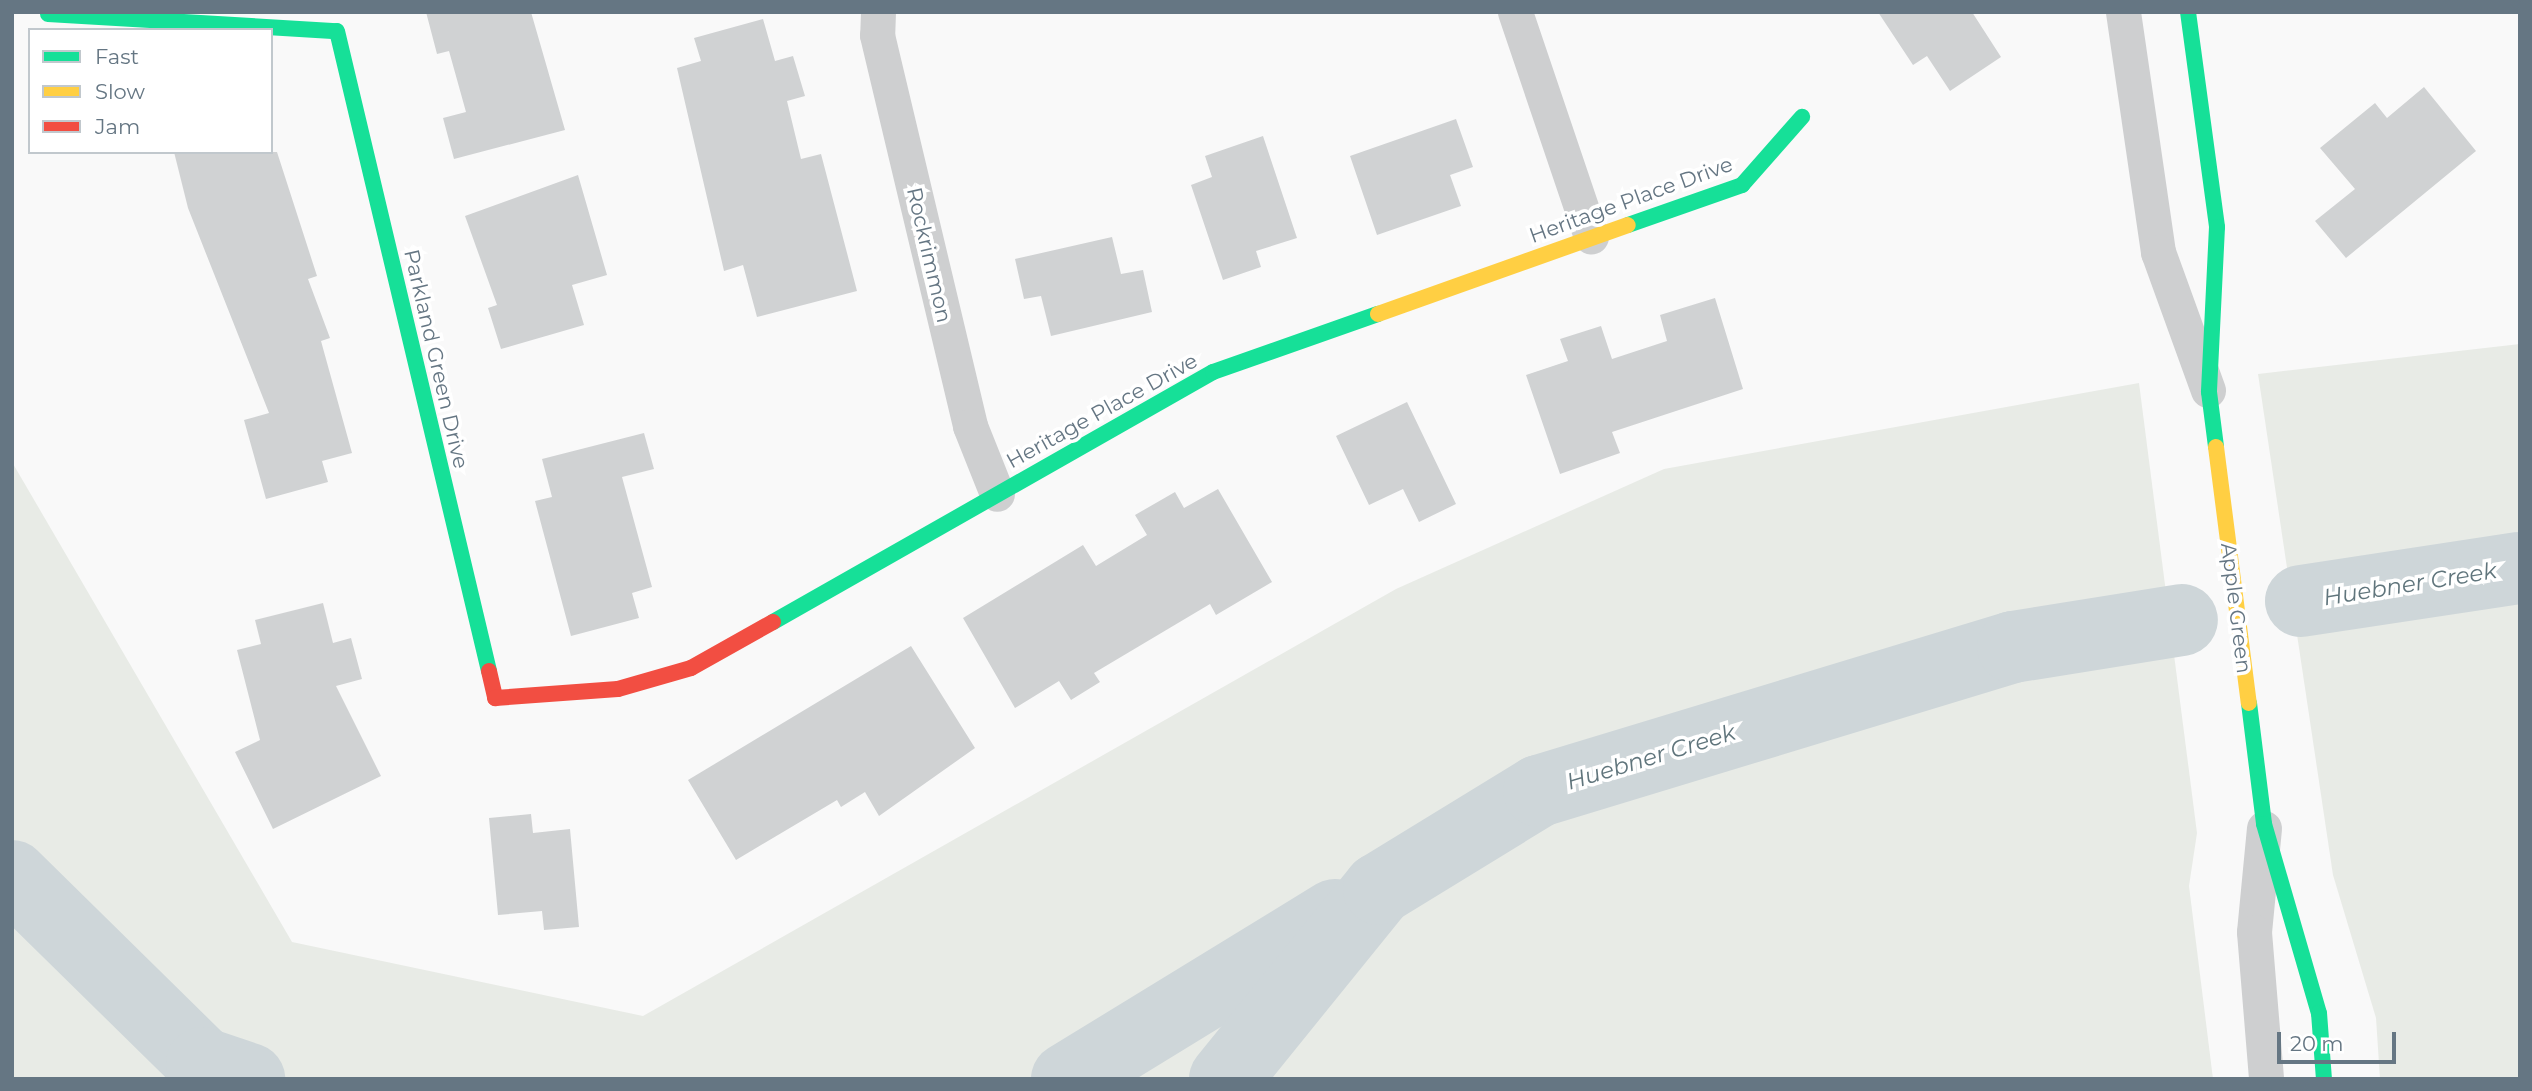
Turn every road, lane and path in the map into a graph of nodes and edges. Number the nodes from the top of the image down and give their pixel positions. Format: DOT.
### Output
graph roads {
  1 [pos="878,12"];
  2 [pos="1515,12"];
  3 [pos="2123,12"];
  4 [pos="2188,12"];
  5 [pos="48,14"];
  6 [pos="1802,117"];
  7 [pos="1591,237"];
  8 [pos="2208,392"];
  9 [pos="997,494"];
  10 [pos="495,698"];
  11 [pos="2264,824"];
  12 [pos="2266,1079"];
  13 [pos="2324,1079"];
  1 -- 9 [label="street, Rockrimmon"];
  2 -- 7 [label="street"];
  3 -- 8 [label="street, Apple Green"];
  4 -- 8 [label="street, Apple Green"];
  5 -- 10 [label="street, Parkland Green Drive"];
  6 -- 7 [label="street, Heritage Place Drive"];
  7 -- 9 [label="street, Heritage Place Drive"];
  8 -- 11 [label="street, Apple Green"];
  9 -- 10 [label="street, Heritage Place Drive"];
  11 -- 12 [label="street, Apple Green"];
  11 -- 13 [label="street, Apple Green"];
}
